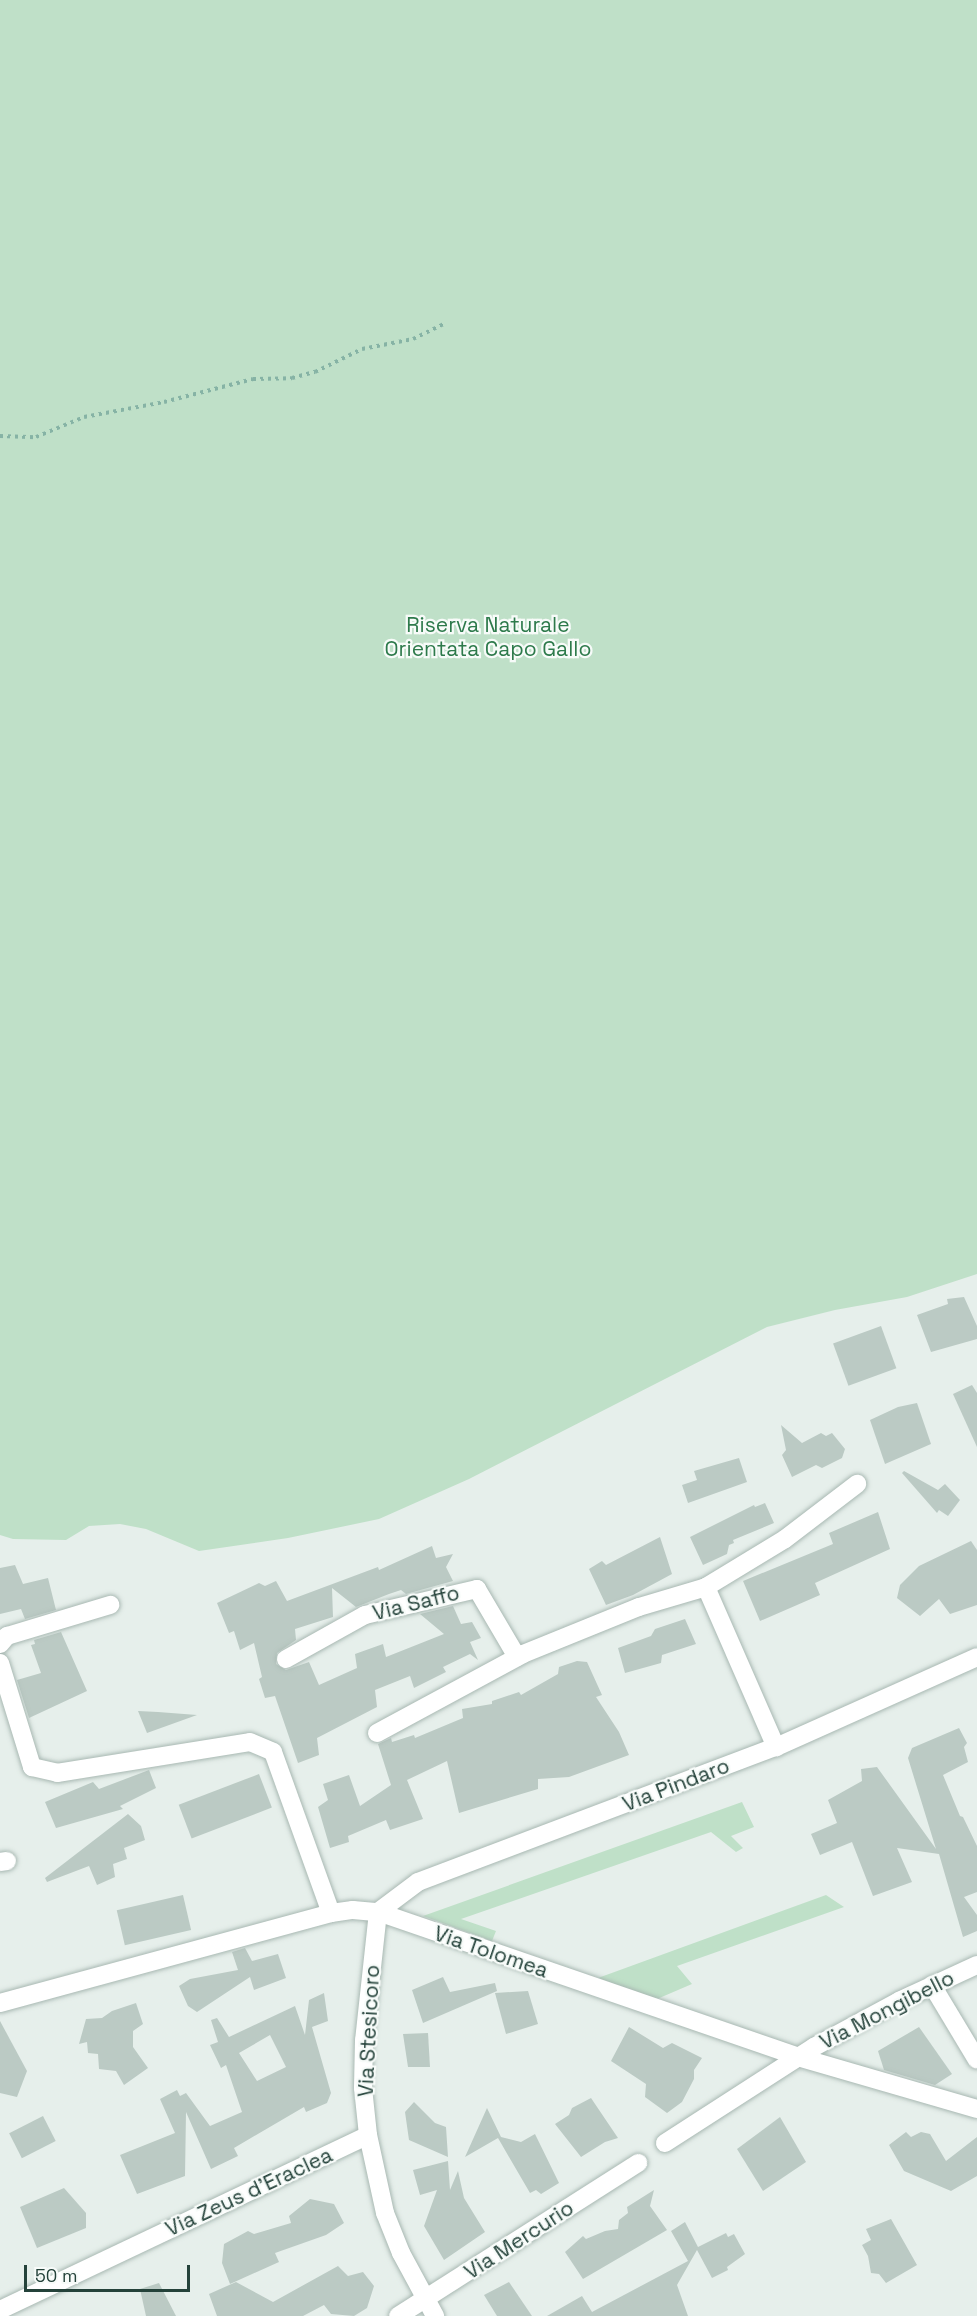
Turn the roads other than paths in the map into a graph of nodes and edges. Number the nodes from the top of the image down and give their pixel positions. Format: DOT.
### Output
graph roads {
  1 [pos="857,1484"];
  2 [pos="706,1587"];
  3 [pos="110,1605"];
  4 [pos="0,1644"];
  5 [pos="518,1657"];
  6 [pos="977,1657"];
  7 [pos="286,1659"];
  8 [pos="0,1663"];
  9 [pos="377,1733"];
  10 [pos="776,1747"];
  11 [pos="378,1912"];
  12 [pos="331,1913"];
  13 [pos="977,1965"];
  14 [pos="932,1985"];
  15 [pos="0,2003"];
  16 [pos="798,2057"];
  17 [pos="977,2060"];
  18 [pos="977,2109"];
  19 [pos="368,2135"];
  20 [pos="665,2143"];
  21 [pos="638,2163"];
  22 [pos="430,2308"];
  23 [pos="0,2310"];
  24 [pos="398,2316"];
  1 -- 2 [label="street"];
  2 -- 5 [label="street"];
  2 -- 10 [label="street"];
  3 -- 4 [label="street"];
  5 -- 7 [label="street, Via Saffo"];
  5 -- 9 [label="street"];
  6 -- 10 [label="street, Via Pindaro"];
  8 -- 12 [label="street"];
  10 -- 11 [label="street, Via Pindaro"];
  11 -- 12 [label="street, Via Tolomea"];
  11 -- 16 [label="street, Via Tolomea"];
  11 -- 19 [label="street, Via Stesicoro"];
  12 -- 15 [label="street, Via Tolomea"];
  13 -- 14 [label="street, Via Mongibello"];
  14 -- 16 [label="street, Via Mongibello"];
  14 -- 17 [label="street"];
  16 -- 18 [label="street, Via Tolomea"];
  16 -- 20 [label="street, Via Mongibello"];
  19 -- 22 [label="street, Via Stesicoro"];
  19 -- 23 [label="street, Via Zeus d'Eraclea"];
  21 -- 22 [label="street, Via Mercurio"];
  22 -- 24 [label="street, Via Mercurio"];
}
